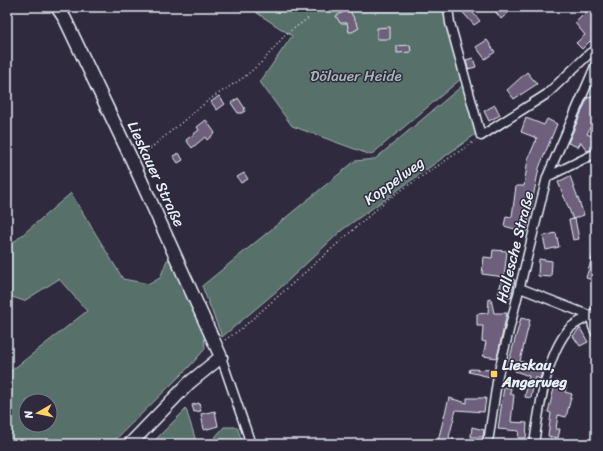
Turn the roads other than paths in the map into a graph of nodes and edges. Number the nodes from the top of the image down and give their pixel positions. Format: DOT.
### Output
graph roads {
  1 [pos="57,7"];
  2 [pos="448,7"];
  3 [pos="596,52"];
  4 [pos="596,64"];
  5 [pos="596,153"];
  6 [pos="547,177"];
  7 [pos="520,288"];
  8 [pos="593,314"];
  9 [pos="596,333"];
  10 [pos="221,357"];
  11 [pos="130,444"];
  12 [pos="251,444"];
  13 [pos="486,444"];
  14 [pos="534,444"];
  1 -- 10 [label="street, Lieskauer Straße"];
  2 -- 3 [label="street"];
  4 -- 6 [label="street, Hallesche Straße"];
  5 -- 6 [label="street"];
  6 -- 7 [label="street, Hallesche Straße"];
  7 -- 8 [label="street"];
  7 -- 13 [label="street, Hallesche Straße"];
  8 -- 9 [label="street"];
  8 -- 14 [label="street"];
  10 -- 11 [label="street"];
  10 -- 12 [label="street"];
}
